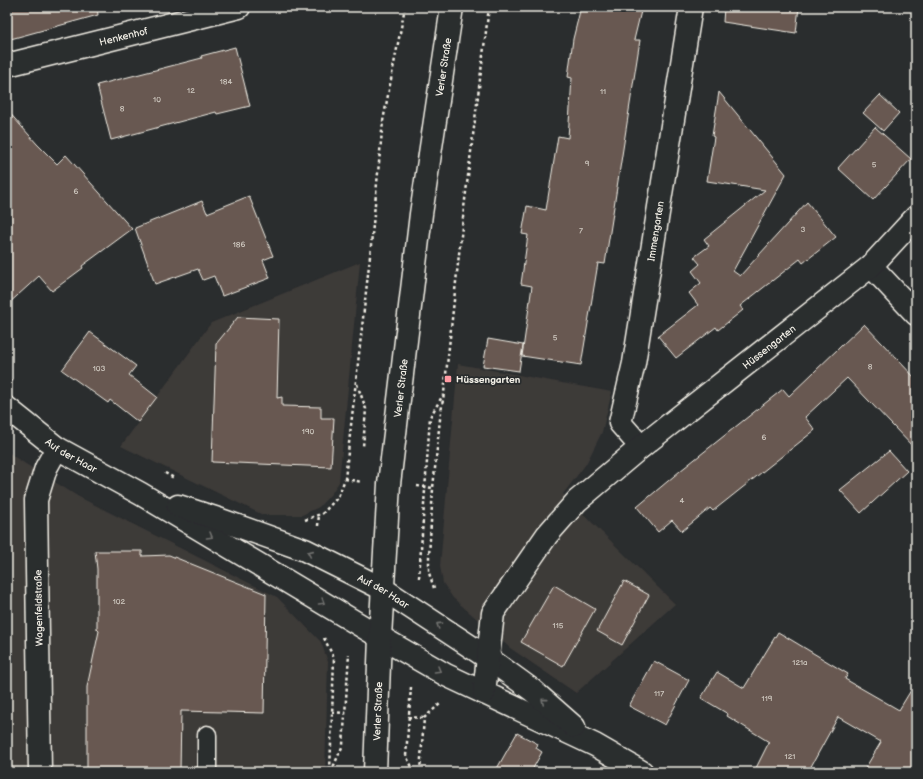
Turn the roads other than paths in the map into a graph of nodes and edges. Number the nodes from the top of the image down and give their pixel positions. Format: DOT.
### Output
graph roads {
  1 [pos="239,7"];
  2 [pos="452,7"];
  3 [pos="691,7"];
  4 [pos="7,65"];
  5 [pos="916,217"];
  6 [pos="871,266"];
  7 [pos="916,314"];
  8 [pos="7,408"];
  9 [pos="641,447"];
  10 [pos="57,448"];
  11 [pos="141,494"];
  12 [pos="383,589"];
  13 [pos="380,637"];
  14 [pos="488,658"];
  15 [pos="484,693"];
  16 [pos="207,735"];
  17 [pos="595,745"];
  18 [pos="40,772"];
  19 [pos="207,772"];
  20 [pos="375,772"];
  21 [pos="642,772"];
  1 -- 4 [label="street, Henkenhof"];
  2 -- 12 [label="street, Verler Straße"];
  3 -- 9 [label="street, Immengarten"];
  5 -- 6 [label="street, Hüssengarten"];
  6 -- 7 [label="street"];
  6 -- 9 [label="street, Hüssengarten"];
  8 -- 10 [label="street, Auf der Haar"];
  9 -- 14 [label="street, Hüssengarten"];
  10 -- 11 [label="street, Auf der Haar"];
  10 -- 18 [label="street, Wagenfeldstraße"];
  12 -- 11 [label="street, Auf der Haar, one-way"];
  11 -- 13 [label="street, Auf der Haar, one-way"];
  12 -- 13 [label="street, Verler Straße"];
  14 -- 12 [label="street, Auf der Haar, one-way"];
  13 -- 15 [label="street, Auf der Haar, one-way"];
  13 -- 20 [label="street, Verler Straße"];
  14 -- 15 [label="street, Hüssengarten"];
  17 -- 14 [label="street, Auf der Haar, one-way"];
  15 -- 17 [label="street, Auf der Haar"];
  16 -- 19 [label="lane"];
  17 -- 21 [label="street, Auf der Haar"];
}
